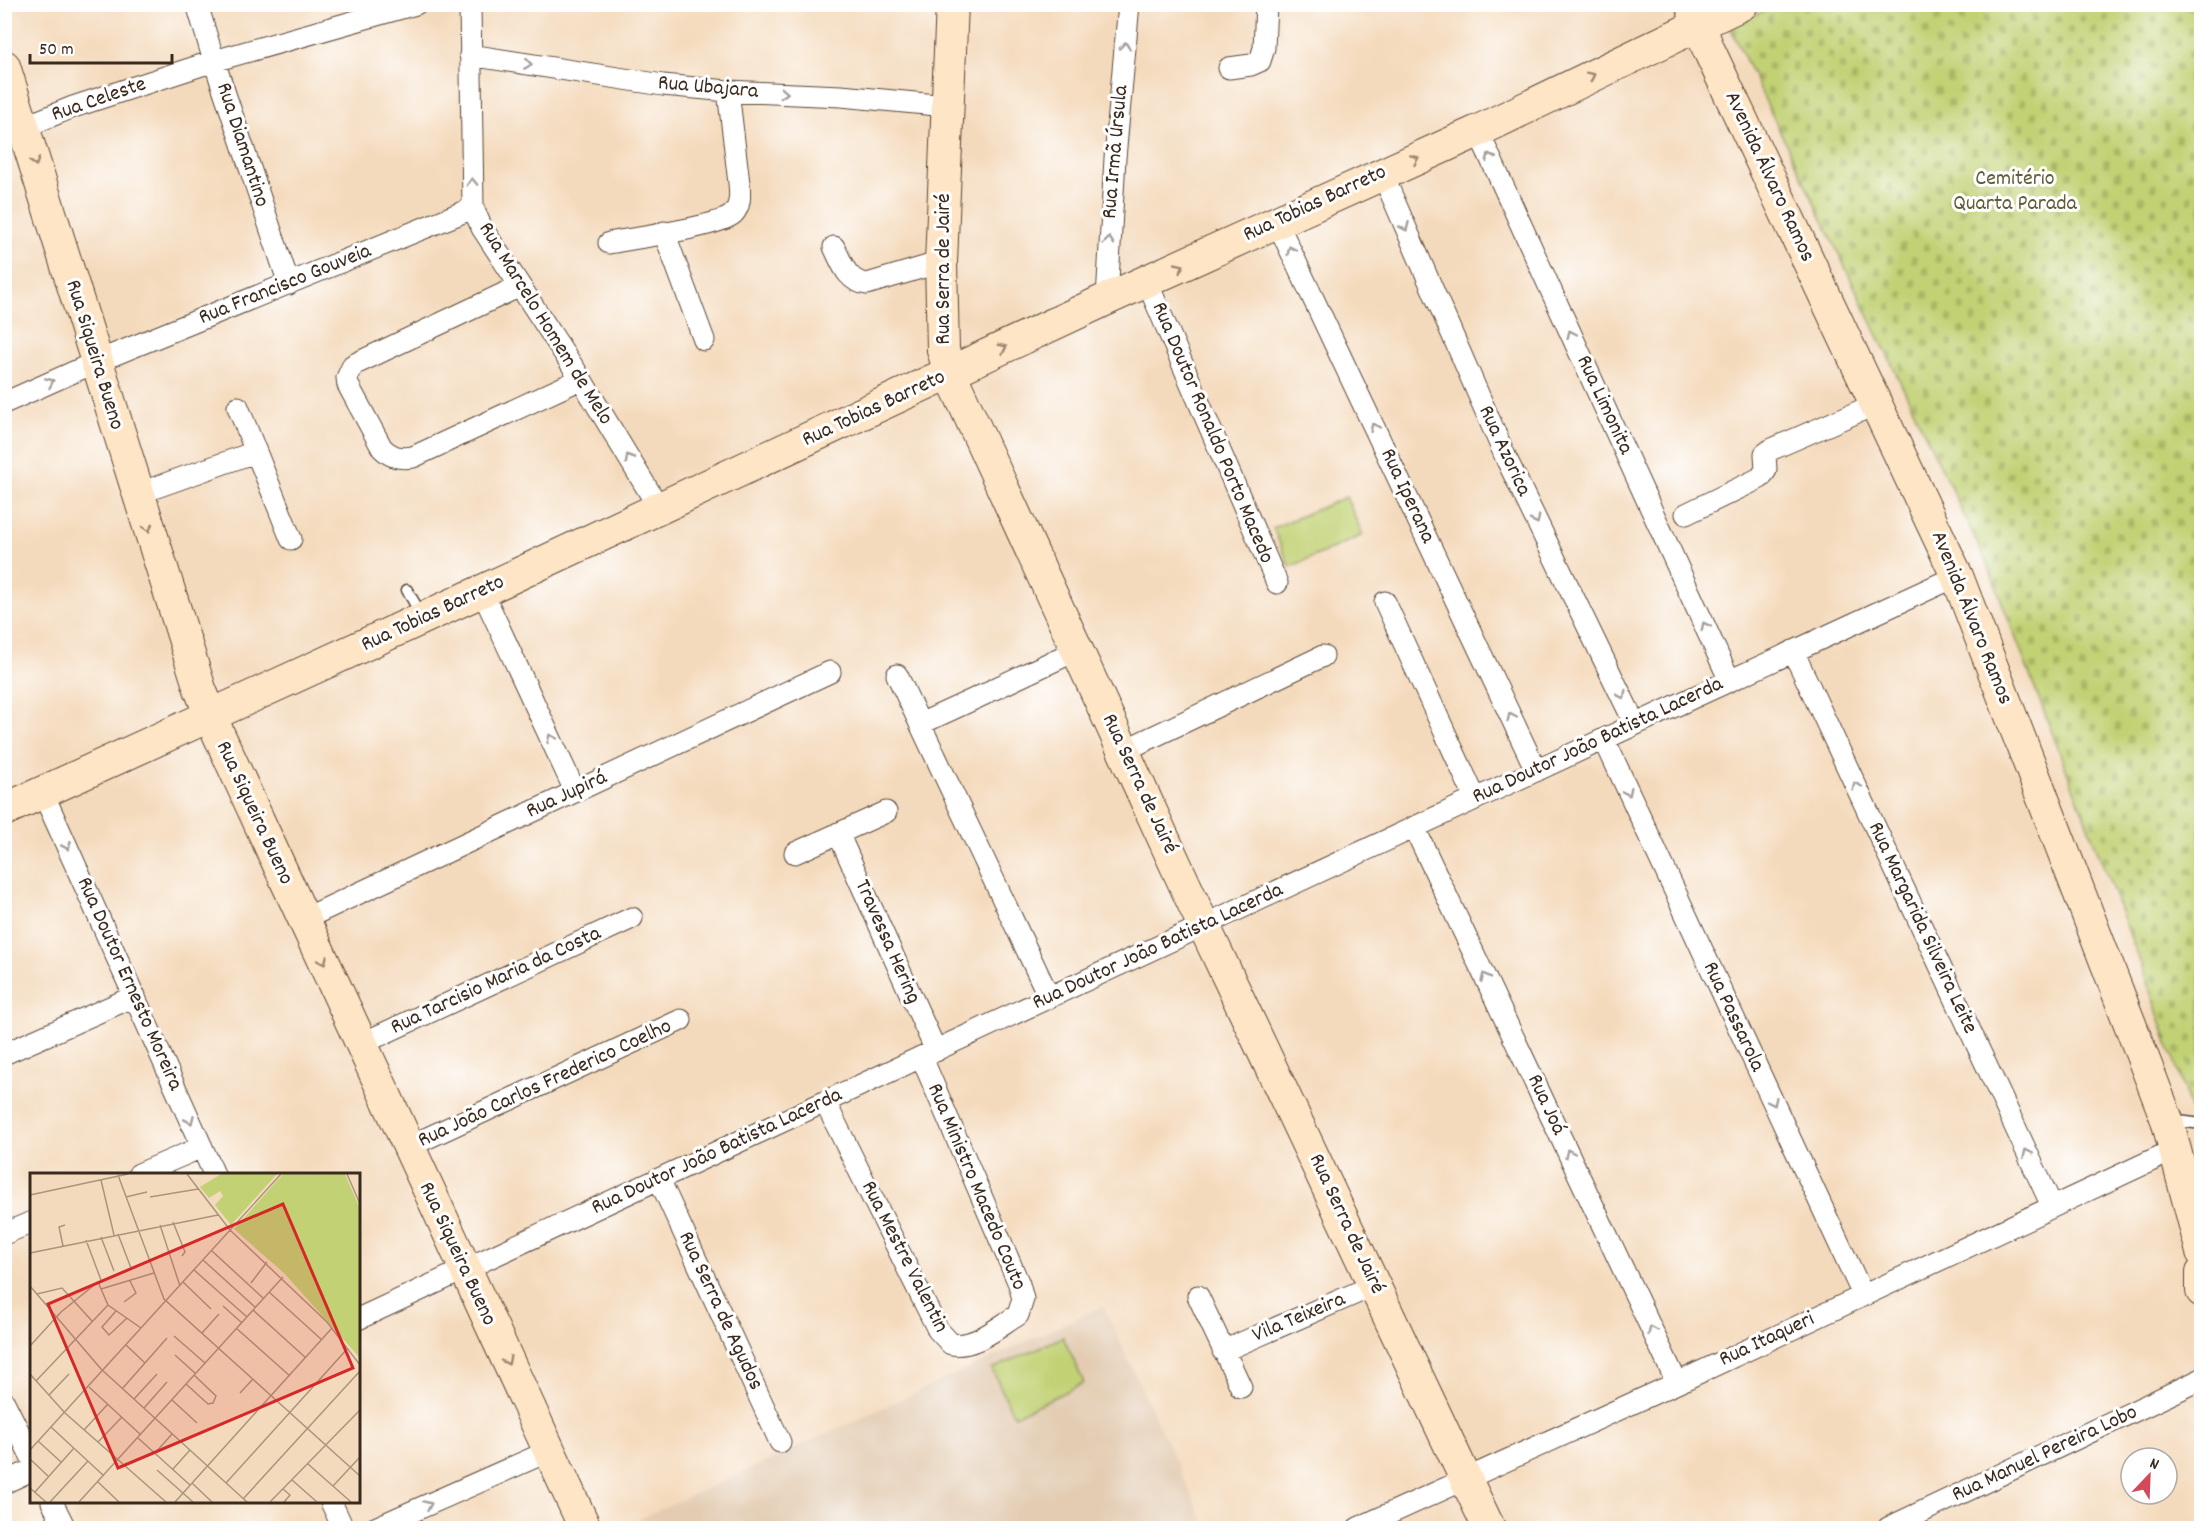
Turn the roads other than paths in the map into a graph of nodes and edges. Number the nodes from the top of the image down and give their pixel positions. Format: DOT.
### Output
graph roads {
  1 [pos="197,4"];
  2 [pos="416,4"];
  3 [pos="470,4"];
  4 [pos="952,4"];
  5 [pos="1129,4"];
  6 [pos="1266,4"];
  7 [pos="1742,4"];
  8 [pos="1695,15"];
  9 [pos="470,55"];
  10 [pos="214,61"];
  11 [pos="4,66"];
  12 [pos="1229,68"];
  13 [pos="728,91"];
  14 [pos="947,106"];
  15 [pos="14,131"];
  16 [pos="1478,131"];
  17 [pos="1382,173"];
  18 [pos="473,208"];
  19 [pos="1277,222"];
  20 [pos="664,232"];
  21 [pos="609,243"];
  22 [pos="834,247"];
  23 [pos="941,262"];
  24 [pos="1146,282"];
  25 [pos="289,284"];
  26 [pos="520,286"];
  27 [pos="1107,299"];
  28 [pos="704,340"];
  29 [pos="96,362"];
  30 [pos="950,373"];
  31 [pos="581,379"];
  32 [pos="4,403"];
  33 [pos="1876,404"];
  34 [pos="238,407"];
  35 [pos="255,452"];
  36 [pos="137,495"];
  37 [pos="659,508"];
  38 [pos="1686,514"];
  39 [pos="291,539"];
  40 [pos="1957,576"];
  41 [pos="1277,583"];
  42 [pos="408,590"];
  43 [pos="482,591"];
  44 [pos="1385,602"];
  45 [pos="423,618"];
  46 [pos="1077,650"];
  47 [pos="1793,651"];
  48 [pos="1323,656"];
  49 [pos="830,672"];
  50 [pos="897,675"];
  51 [pos="1729,679"];
  52 [pos="211,717"];
  53 [pos="920,724"];
  54 [pos="1635,724"];
  55 [pos="1604,739"];
  56 [pos="1123,751"];
  57 [pos="1536,770"];
  58 [pos="576,791"];
  59 [pos="43,793"];
  60 [pos="1474,798"];
  61 [pos="4,810"];
  62 [pos="886,812"];
  63 [pos="1414,827"];
  64 [pos="838,833"];
  65 [pos="795,853"];
  66 [pos="632,918"];
  67 [pos="304,919"];
  68 [pos="1204,926"];
  69 [pos="135,996"];
  70 [pos="1049,997"];
  71 [pos="681,1020"];
  72 [pos="361,1044"];
  73 [pos="4,1054"];
  74 [pos="929,1054"];
  75 [pos="825,1102"];
  76 [pos="2167,1120"];
  77 [pos="2202,1124"];
  78 [pos="202,1147"];
  79 [pos="408,1147"];
  80 [pos="2176,1149"];
  81 [pos="141,1173"];
  82 [pos="214,1173"];
  83 [pos="659,1179"];
  84 [pos="2052,1206"];
  85 [pos="30,1223"];
  86 [pos="4,1234"];
  87 [pos="2202,1252"];
  88 [pos="464,1270"];
  89 [pos="2202,1273"];
  90 [pos="1376,1285"];
  91 [pos="2202,1291"];
  92 [pos="1863,1295"];
  93 [pos="1198,1296"];
  94 [pos="1018,1315"];
  95 [pos="360,1318"];
  96 [pos="1224,1351"];
  97 [pos="2202,1379"];
  98 [pos="1677,1383"];
  99 [pos="1241,1387"];
  100 [pos="4,1402"];
  101 [pos="780,1442"];
  102 [pos="549,1450"];
  103 [pos="30,1454"];
  104 [pos="30,1471"];
  105 [pos="1466,1479"];
  106 [pos="4,1483"];
  107 [pos="52,1503"];
  108 [pos="331,1503"];
  109 [pos="65,1528"];
  110 [pos="343,1528"];
  111 [pos="375,1528"];
  112 [pos="585,1528"];
  113 [pos="1358,1528"];
  114 [pos="1489,1528"];
  115 [pos="1888,1528"];
  1 -- 10 [label="street, Rua Diamantino"];
  2 -- 10 [label="street, Rua Celeste"];
  3 -- 9 [label="street"];
  4 -- 14 [label="main road, Rua Serra de Jairé"];
  27 -- 5 [label="street, Rua Irmã Úrsula, one-way"];
  6 -- 12 [label="street"];
  7 -- 8 [label="main road, Rua Tobias Barreto"];
  16 -- 8 [label="main road, Rua Tobias Barreto, one-way"];
  8 -- 33 [label="main road, Avenida Álvaro Ramos"];
  9 -- 13 [label="street, Rua Ubajara, one-way"];
  18 -- 9 [label="street, Rua Marcelo Homem de Melo, one-way"];
  10 -- 15 [label="street, Rua Celeste"];
  10 -- 25 [label="street, Rua Diamantino"];
  11 -- 15 [label="main road, Rua Siqueira Bueno"];
  13 -- 14 [label="street, Rua Ubajara, one-way"];
  13 -- 20 [label="street"];
  14 -- 23 [label="main road, Rua Serra de Jairé"];
  15 -- 29 [label="main road, Rua Siqueira Bueno, one-way"];
  17 -- 16 [label="main road, Rua Tobias Barreto, one-way"];
  51 -- 16 [label="street, Rua Limonita, one-way"];
  17 -- 19 [label="main road, Rua Tobias Barreto"];
  17 -- 54 [label="street, Rua Azorica, one-way"];
  18 -- 25 [label="street, Rua Francisco Gouveia"];
  18 -- 26 [label="street, Rua Marcelo Homem de Melo"];
  24 -- 19 [label="main road, Rua Tobias Barreto, one-way"];
  57 -- 19 [label="street, Rua Iperana, one-way"];
  20 -- 21 [label="street"];
  20 -- 28 [label="street"];
  22 -- 23 [label="street"];
  23 -- 30 [label="main road, Rua Serra de Jairé"];
  24 -- 27 [label="main road, Rua Tobias Barreto"];
  24 -- 41 [label="street, Rua Doutor Ronaldo Porto Macedo"];
  25 -- 29 [label="street, Rua Francisco Gouveia"];
  26 -- 31 [label="street, Rua Marcelo Homem de Melo"];
  26 -- 31 [label="street"];
  30 -- 27 [label="main road, Rua Tobias Barreto, one-way"];
  32 -- 29 [label="street, Rua Francisco Gouveia, one-way"];
  29 -- 36 [label="main road, Rua Siqueira Bueno"];
  30 -- 37 [label="main road, Rua Tobias Barreto"];
  30 -- 46 [label="main road, Rua Serra de Jairé"];
  37 -- 31 [label="street, Rua Marcelo Homem de Melo, one-way"];
  33 -- 38 [label="street"];
  33 -- 40 [label="main road, Avenida Álvaro Ramos"];
  34 -- 35 [label="street"];
  35 -- 36 [label="street"];
  35 -- 39 [label="street"];
  36 -- 52 [label="main road, Rua Siqueira Bueno, one-way"];
  37 -- 43 [label="main road, Rua Tobias Barreto"];
  40 -- 47 [label="street, Rua Doutor João Batista Lacerda"];
  40 -- 76 [label="main road, Avenida Álvaro Ramos"];
  42 -- 45 [label="lane"];
  43 -- 45 [label="main road, Rua Tobias Barreto"];
  58 -- 43 [label="street, one-way"];
  44 -- 60 [label="street"];
  45 -- 52 [label="main road, Rua Tobias Barreto"];
  46 -- 53 [label="street"];
  46 -- 56 [label="main road, Rua Serra de Jairé"];
  47 -- 51 [label="street, Rua Doutor João Batista Lacerda"];
  84 -- 47 [label="street, Rua Margarida Silveira Leite, one-way"];
  48 -- 56 [label="street"];
  49 -- 58 [label="street, Rua Jupirá"];
  50 -- 53 [label="street"];
  51 -- 54 [label="street, Rua Doutor João Batista Lacerda"];
  52 -- 59 [label="main road, Rua Tobias Barreto"];
  52 -- 67 [label="main road, Rua Siqueira Bueno"];
  53 -- 70 [label="street"];
  54 -- 55 [label="street, Rua Doutor João Batista Lacerda"];
  55 -- 57 [label="street, Rua Doutor João Batista Lacerda"];
  55 -- 92 [label="street, Rua Passarola, one-way"];
  56 -- 68 [label="main road, Rua Serra de Jairé"];
  57 -- 60 [label="street, Rua Doutor João Batista Lacerda"];
  58 -- 67 [label="street, Rua Jupirá"];
  59 -- 61 [label="main road, Rua Tobias Barreto"];
  59 -- 69 [label="street, Rua Doutor Ernesto Moreira, one-way"];
  60 -- 63 [label="street, Rua Doutor João Batista Lacerda"];
  62 -- 64 [label="street"];
  63 -- 68 [label="street, Rua Doutor João Batista Lacerda"];
  98 -- 63 [label="street, Rua Joá, one-way"];
  64 -- 65 [label="street"];
  64 -- 74 [label="street, Travessa Hering"];
  66 -- 72 [label="street, Rua Tarcisio Maria da Costa"];
  67 -- 72 [label="main road, Rua Siqueira Bueno, one-way"];
  68 -- 70 [label="street, Rua Doutor João Batista Lacerda"];
  68 -- 90 [label="main road, Rua Serra de Jairé"];
  69 -- 73 [label="street"];
  69 -- 78 [label="street, Rua Doutor Ernesto Moreira, one-way"];
  70 -- 74 [label="street, Rua Doutor João Batista Lacerda"];
  71 -- 79 [label="street, Rua João Carlos Frederico Coelho"];
  72 -- 79 [label="main road, Rua Siqueira Bueno"];
  74 -- 75 [label="street, Rua Doutor João Batista Lacerda"];
  74 -- 94 [label="street, Rua Ministro Macedo Couto"];
  75 -- 83 [label="street, Rua Doutor João Batista Lacerda"];
  75 -- 94 [label="street, Rua Mestre Valentin"];
  76 -- 77 [label="lane"];
  76 -- 80 [label="main road, Avenida Álvaro Ramos"];
  78 -- 81 [label="street"];
  78 -- 82 [label="street, Rua Doutor Ernesto Moreira"];
  79 -- 88 [label="main road, Rua Siqueira Bueno"];
  80 -- 84 [label="street, Rua Itaqueri"];
  80 -- 87 [label="main road, Avenida Álvaro Ramos"];
  83 -- 88 [label="street, Rua Doutor João Batista Lacerda"];
  83 -- 101 [label="street, Rua Serra de Agudos"];
  84 -- 92 [label="street, Rua Itaqueri"];
  85 -- 86 [label="street"];
  88 -- 95 [label="street, Rua Doutor João Batista Lacerda"];
  88 -- 102 [label="main road, Rua Siqueira Bueno, one-way"];
  89 -- 91 [label="main road"];
  90 -- 96 [label="street, Vila Teixeira"];
  90 -- 105 [label="main road, Rua Serra de Jairé"];
  92 -- 98 [label="street, Rua Itaqueri"];
  93 -- 96 [label="street, Vila Teixeira"];
  96 -- 99 [label="street, Vila Teixeira"];
  97 -- 115 [label="street, Rua Manuel Pereira Lobo"];
  98 -- 105 [label="street, Rua Itaqueri"];
  100 -- 103 [label="street"];
  111 -- 102 [label="street, one-way"];
  102 -- 112 [label="main road, Rua Siqueira Bueno"];
  104 -- 106 [label="street"];
  105 -- 113 [label="street, Rua Itaqueri"];
  105 -- 114 [label="main road, Rua Serra de Jairé"];
  107 -- 109 [label="street"];
  108 -- 110 [label="street"];
}
